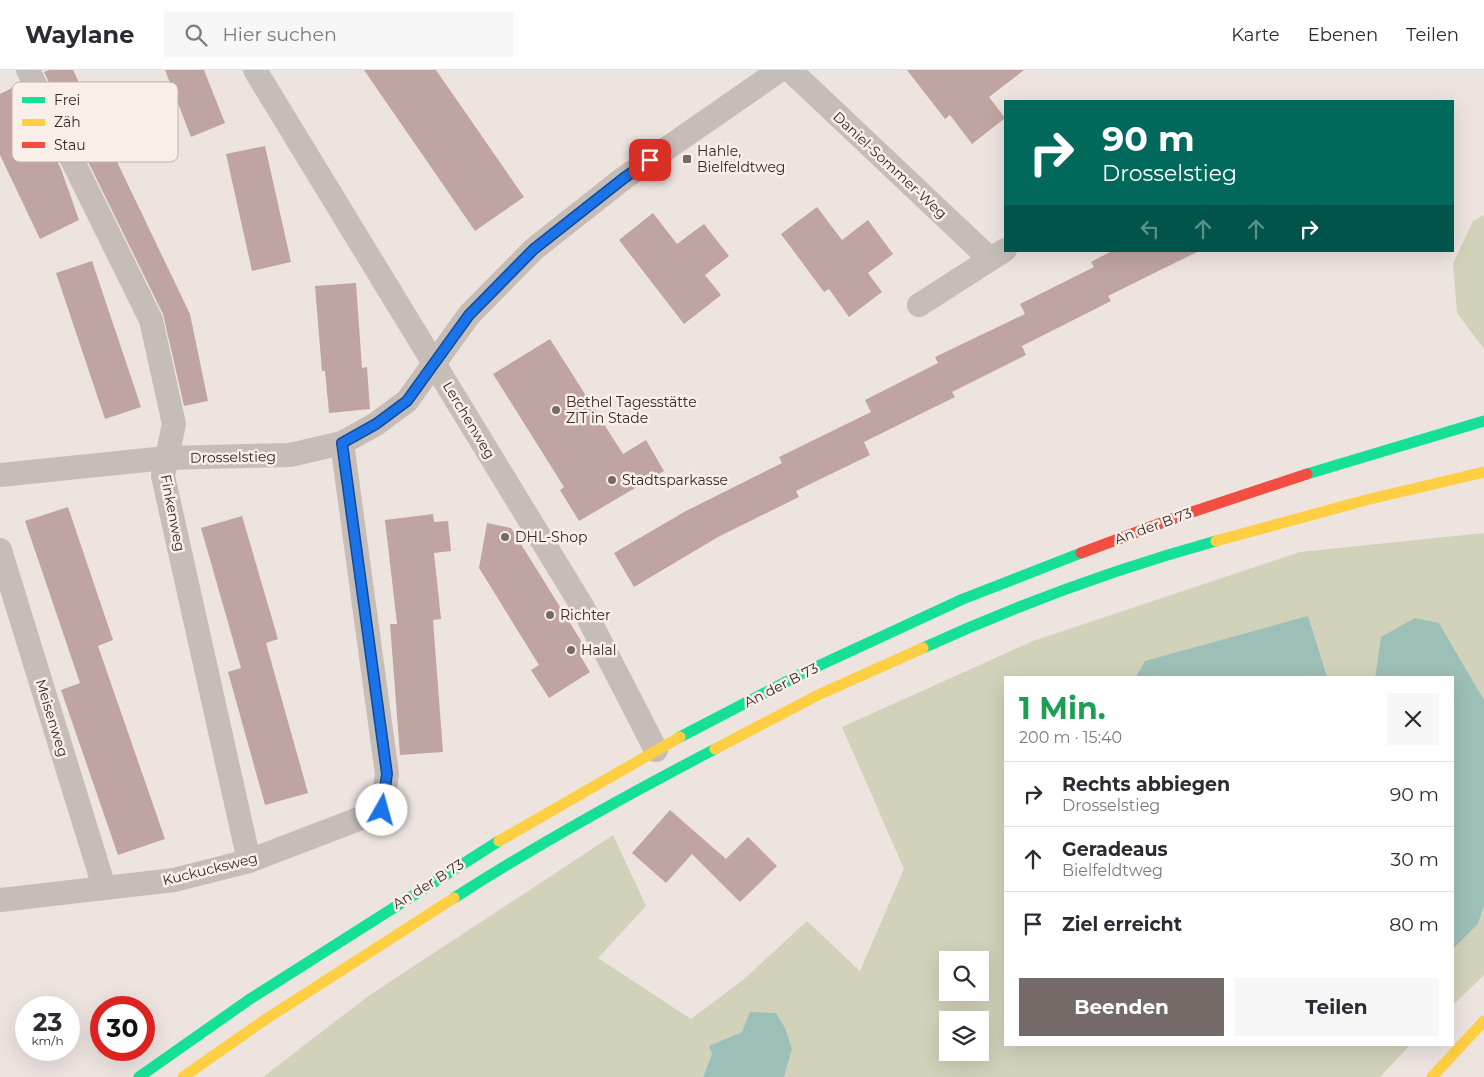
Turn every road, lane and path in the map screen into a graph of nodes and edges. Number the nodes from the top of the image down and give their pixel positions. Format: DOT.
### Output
graph roads {
  1 [pos="28,70"];
  2 [pos="255,70"];
  3 [pos="780,70"];
  4 [pos="790,70"];
  5 [pos="34,82"];
  6 [pos="73,162"];
  7 [pos="998,255"];
  8 [pos="919,305"];
  9 [pos="434,362"];
  10 [pos="1484,421"];
  11 [pos="342,443"];
  12 [pos="166,458"];
  13 [pos="1484,472"];
  14 [pos="0,475"];
  15 [pos="0,550"];
  16 [pos="663,761"];
  17 [pos="249,861"];
  18 [pos="104,887"];
  19 [pos="0,900"];
  20 [pos="1484,1021"];
  21 [pos="139,1077"];
  22 [pos="183,1077"];
  23 [pos="1432,1077"];
  1 -- 5 [label="street, Finkenweg"];
  2 -- 9 [label="street, Lerchenweg"];
  3 -- 9 [label="street, Drosselstieg"];
  4 -- 7 [label="street, Daniel-Sommer-Weg"];
  6 -- 12 [label="street, Finkenweg"];
  7 -- 8 [label="street, Daniel-Sommer-Weg"];
  9 -- 11 [label="street, Drosselstieg"];
  9 -- 16 [label="street, Lerchenweg"];
  10 -- 16 [label="main road, An der B 73"];
  11 -- 12 [label="street, Drosselstieg"];
  11 -- 17 [label="street, Kuckucksweg"];
  12 -- 14 [label="street, Drosselstieg"];
  12 -- 17 [label="street, Finkenweg"];
  13 -- 16 [label="main road, An der B 73"];
  15 -- 18 [label="street, Meisenweg"];
  16 -- 21 [label="main road, An der B 73"];
  16 -- 22 [label="main road, An der B 73"];
  17 -- 18 [label="street, Kuckucksweg"];
  18 -- 19 [label="street, Kuckucksweg"];
  20 -- 23 [label="main road"];
}
